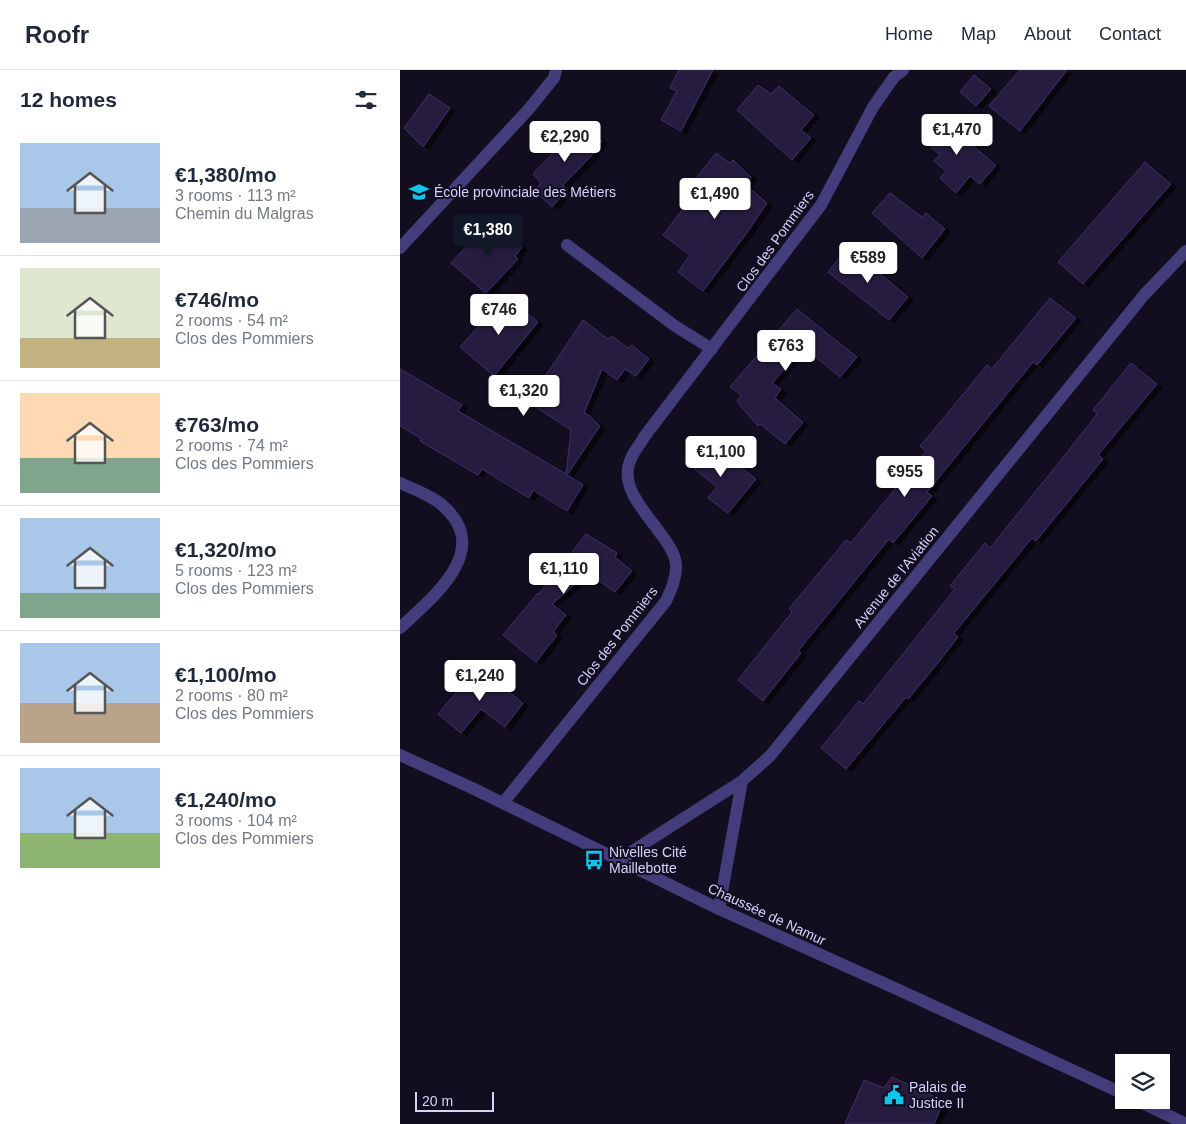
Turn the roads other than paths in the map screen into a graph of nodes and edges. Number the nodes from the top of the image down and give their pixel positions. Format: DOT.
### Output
graph roads {
  1 [pos="556,70"];
  2 [pos="903,70"];
  3 [pos="567,245"];
  4 [pos="400,248"];
  5 [pos="1186,251"];
  6 [pos="712,349"];
  7 [pos="400,483"];
  8 [pos="400,628"];
  9 [pos="400,755"];
  10 [pos="742,781"];
  11 [pos="503,803"];
  12 [pos="620,859"];
  13 [pos="719,909"];
  14 [pos="1115,1090"];
  15 [pos="1155,1109"];
  16 [pos="1186,1124"];
  1 -- 4 [label="street"];
  2 -- 6 [label="street, Clos des Pommiers"];
  3 -- 6 [label="street"];
  5 -- 10 [label="street, Avenue de l'Aviation"];
  6 -- 11 [label="street, Clos des Pommiers"];
  7 -- 8 [label="street"];
  9 -- 11 [label="street, Chaussée de Namur"];
  10 -- 12 [label="street, Avenue de l'Aviation"];
  10 -- 13 [label="street"];
  11 -- 12 [label="street, Chaussée de Namur"];
  12 -- 13 [label="street, Chaussée de Namur"];
  13 -- 14 [label="street, Chaussée de Namur"];
  15 -- 16 [label="street"];
}
